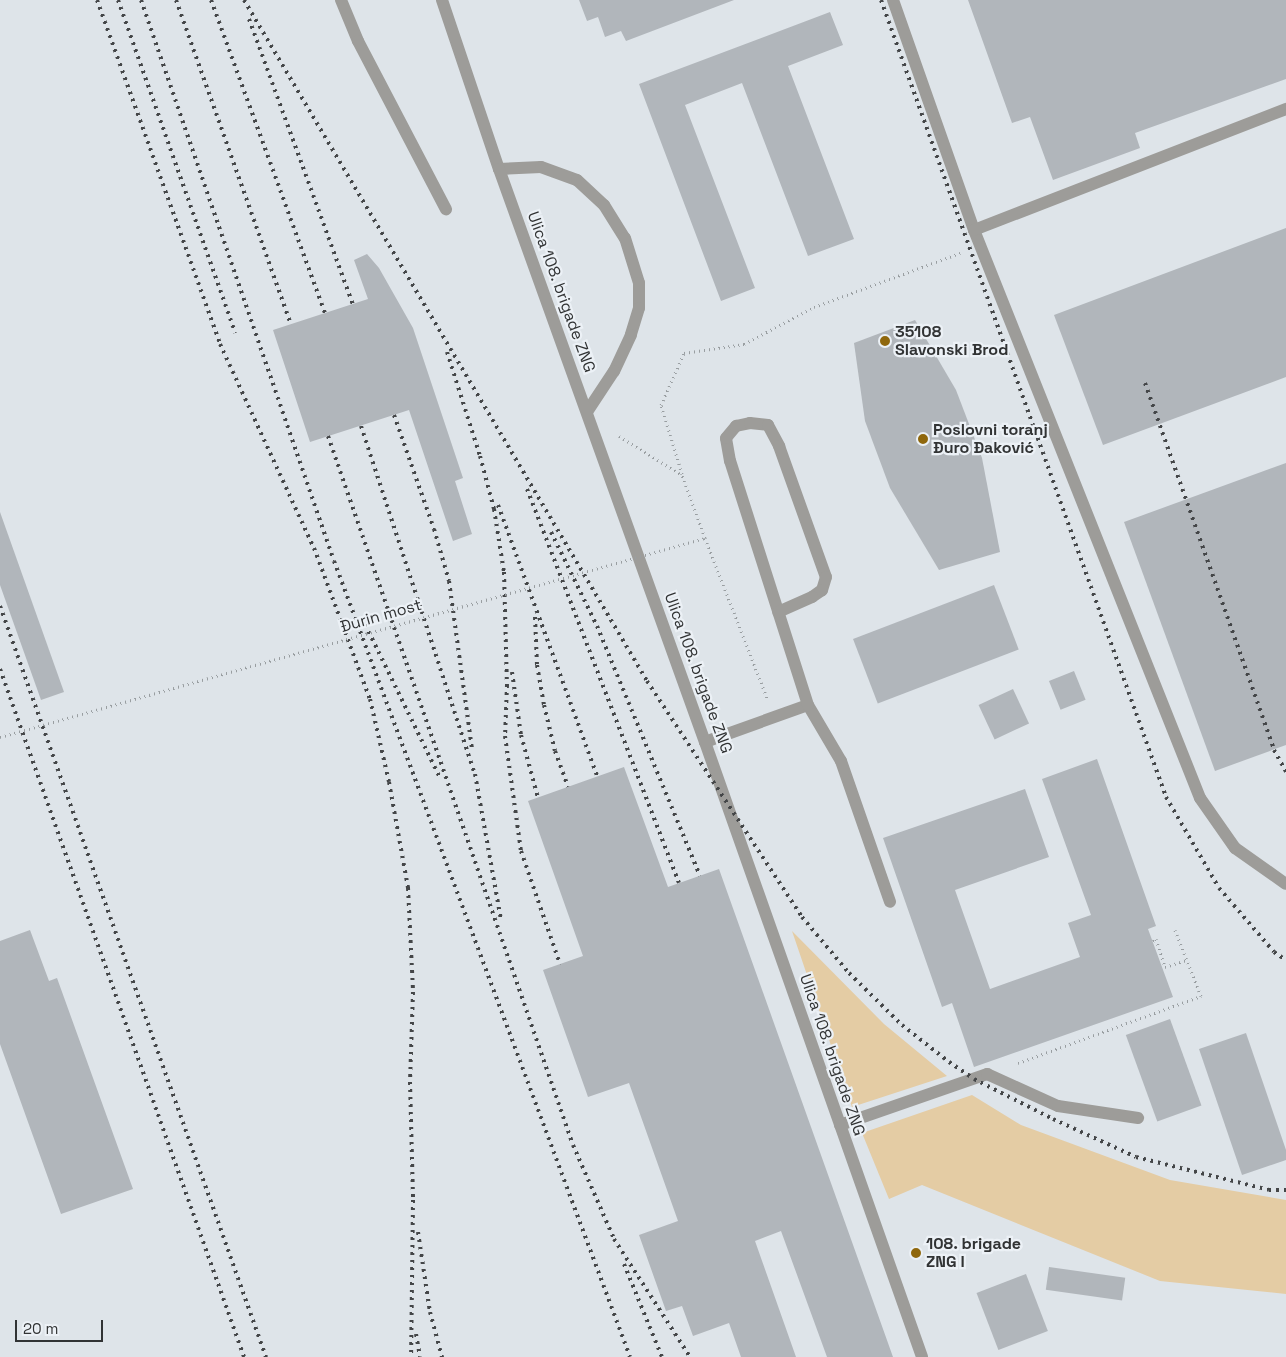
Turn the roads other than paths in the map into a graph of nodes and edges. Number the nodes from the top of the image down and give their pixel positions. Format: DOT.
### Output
graph roads {
  1 [pos="341,0"];
  2 [pos="442,0"];
  3 [pos="893,0"];
  4 [pos="1286,109"];
  5 [pos="499,169"];
  6 [pos="446,209"];
  7 [pos="974,230"];
  8 [pos="587,412"];
  9 [pos="778,612"];
  10 [pos="808,706"];
  11 [pos="705,742"];
  12 [pos="1286,884"];
  13 [pos="890,902"];
  14 [pos="1138,1118"];
  15 [pos="840,1125"];
  16 [pos="922,1357"];
  1 -- 6 [label="street"];
  2 -- 5 [label="street, Ulica 108. brigade ZNG"];
  3 -- 7 [label="street"];
  4 -- 7 [label="street"];
  5 -- 8 [label="street, Ulica 108. brigade ZNG"];
  5 -- 8 [label="street"];
  7 -- 12 [label="street"];
  8 -- 11 [label="street, Ulica 108. brigade ZNG"];
  9 -- 9 [label="street"];
  9 -- 10 [label="street"];
  10 -- 11 [label="street"];
  10 -- 13 [label="street"];
  11 -- 15 [label="street, Ulica 108. brigade ZNG"];
  14 -- 15 [label="street"];
  15 -- 16 [label="street, Ulica 108. brigade ZNG"];
}
